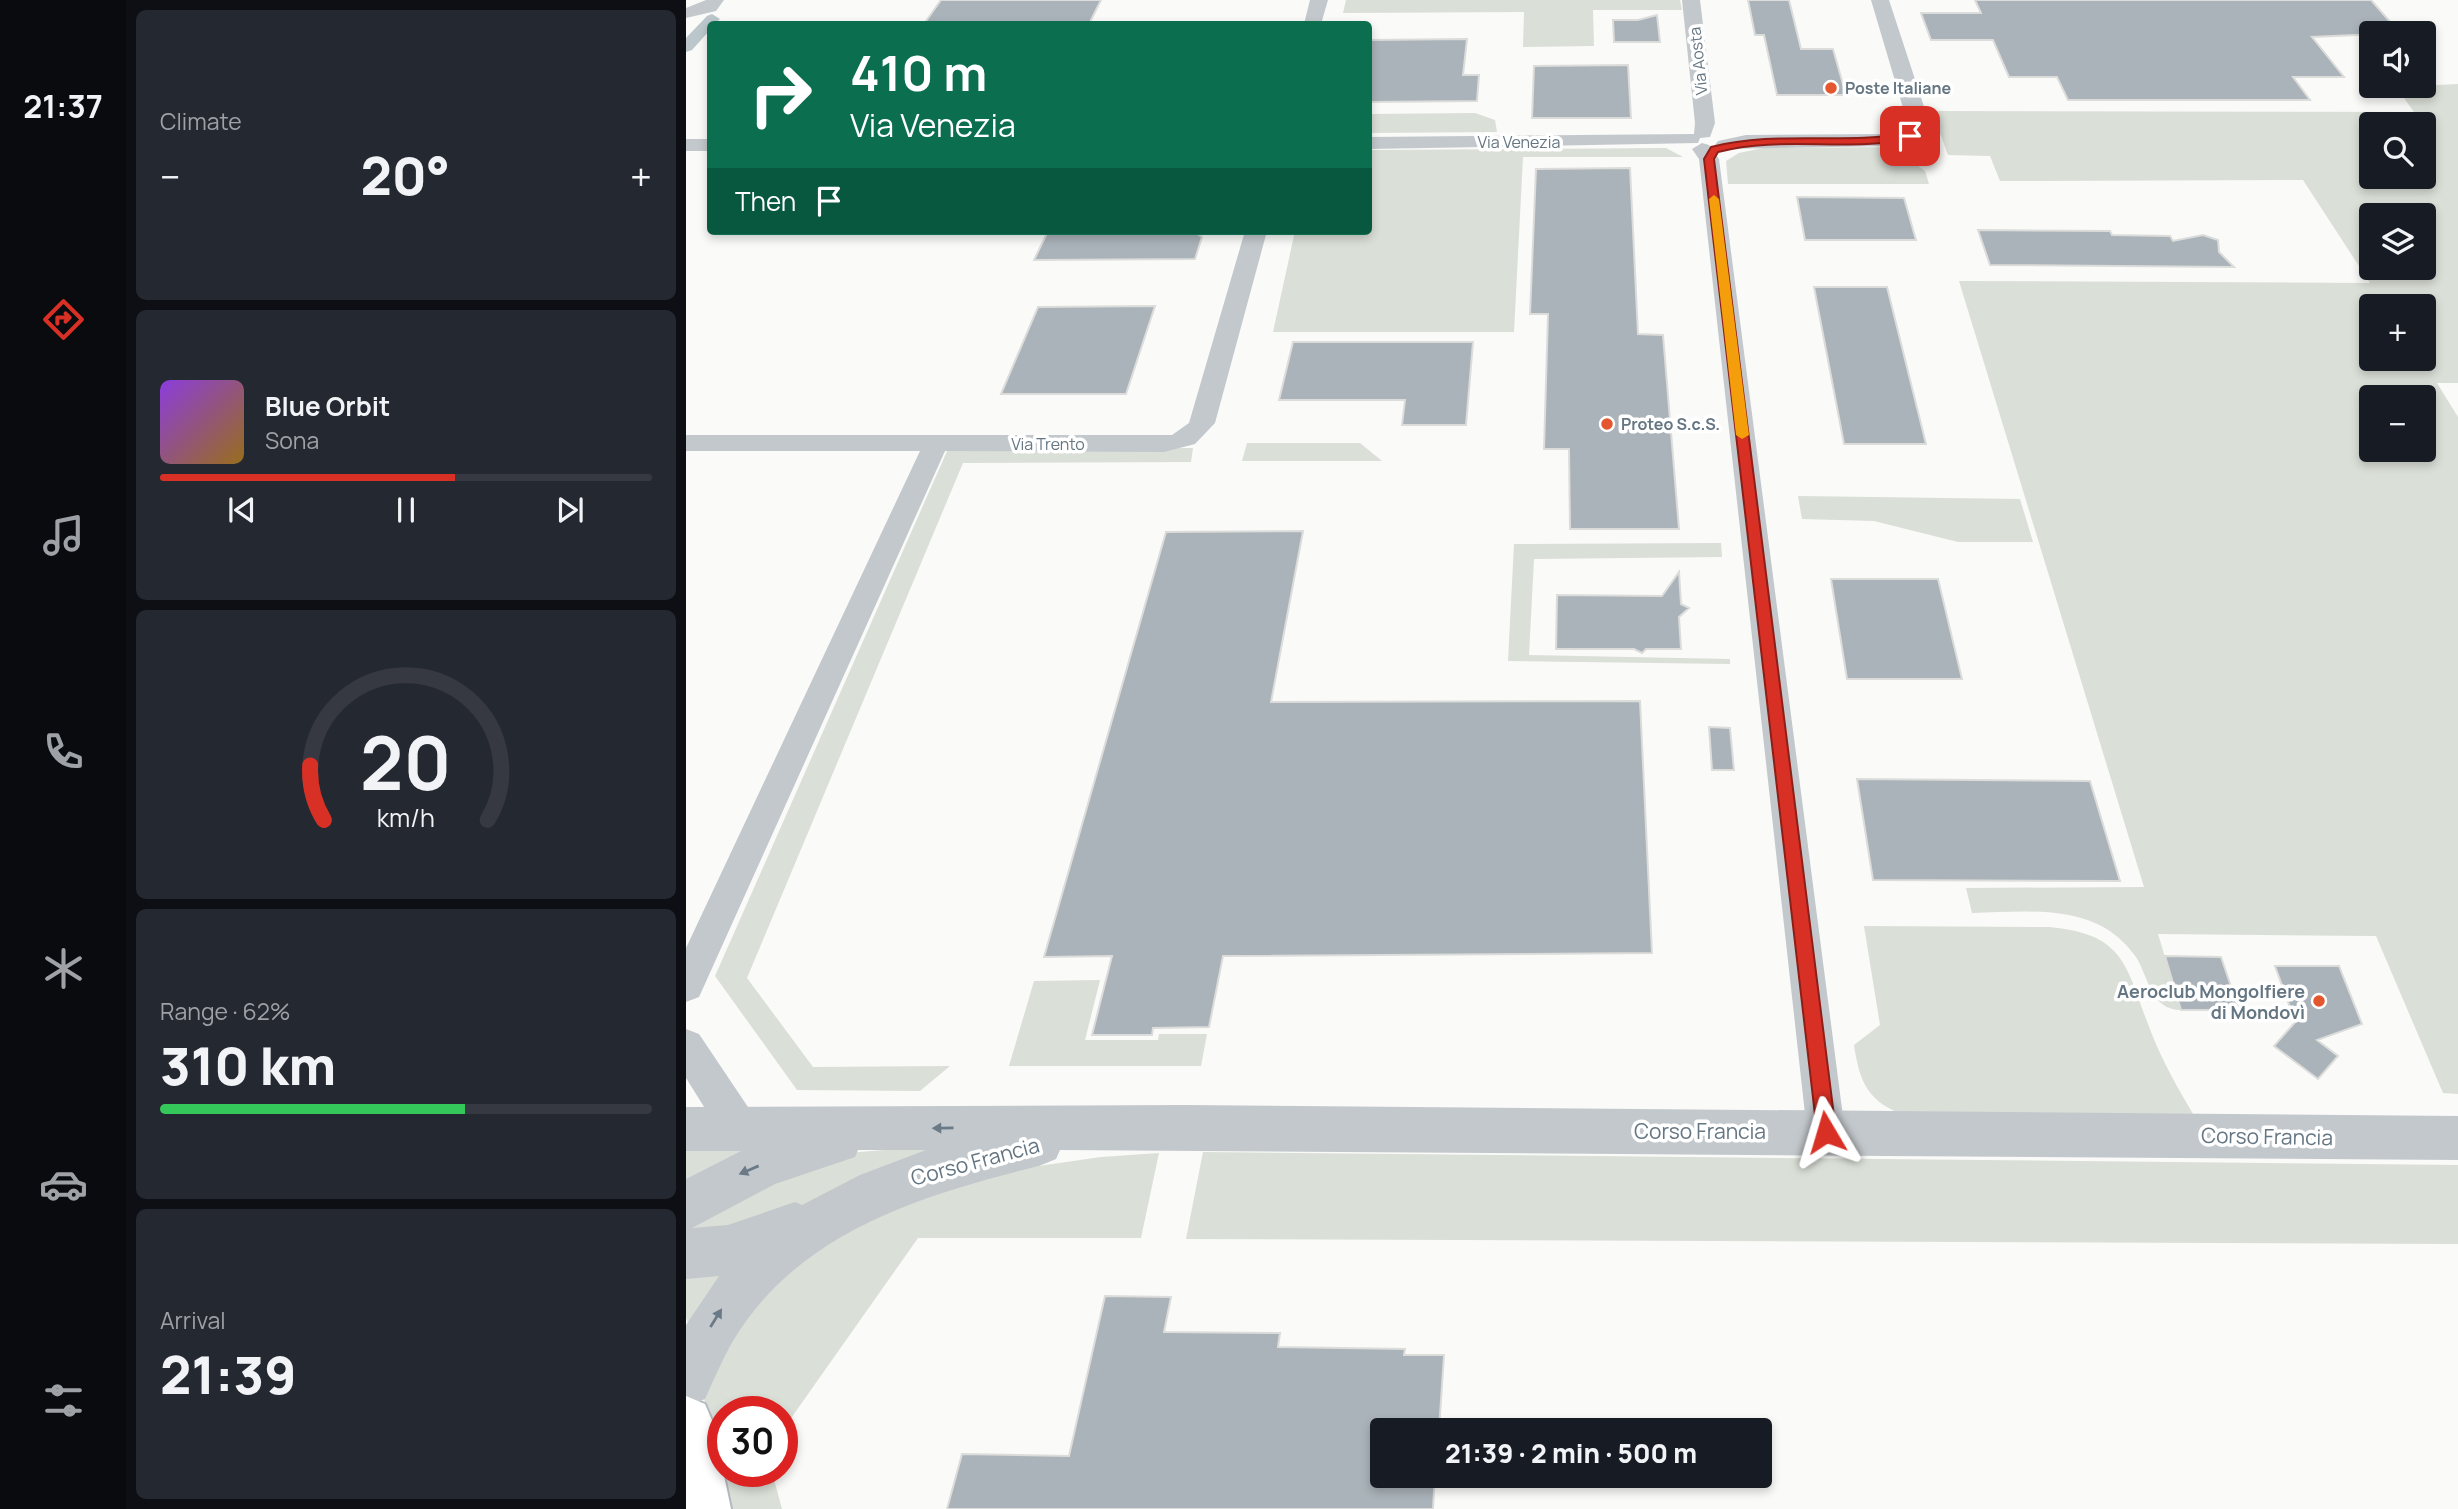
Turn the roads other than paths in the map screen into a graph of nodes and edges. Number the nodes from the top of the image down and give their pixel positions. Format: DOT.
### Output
graph roads {
  1 [pos="715,0"];
  2 [pos="1319,0"];
  3 [pos="1691,0"];
  4 [pos="1880,0"];
  5 [pos="689,14"];
  6 [pos="1314,21"];
  7 [pos="1708,141"];
  8 [pos="1372,143"];
  9 [pos="686,145"];
  10 [pos="707,145"];
  11 [pos="1255,235"];
  12 [pos="686,443"];
  13 [pos="936,444"];
  14 [pos="686,986"];
  15 [pos="686,1046"];
  16 [pos="1110,1127"];
  17 [pos="884,1128"];
  18 [pos="686,1129"];
  19 [pos="740,1129"];
  20 [pos="1826,1132"];
  21 [pos="2458,1138"];
  22 [pos="844,1206"];
  23 [pos="686,1207"];
  24 [pos="686,1254"];
  25 [pos="686,1380"];
  26 [pos="686,1423"];
  27 [pos="703,1509"];
  1 -- 5 [label="street"];
  2 -- 6 [label="street"];
  3 -- 7 [label="street, Via Aosta"];
  4 -- 7 [label="street, Via Venezia"];
  7 -- 8 [label="street, Via Venezia"];
  7 -- 20 [label="street, Via Aosta"];
  9 -- 10 [label="street"];
  11 -- 13 [label="street, Via Trento"];
  12 -- 13 [label="street, Via Trento"];
  13 -- 14 [label="street"];
  15 -- 19 [label="street"];
  16 -- 17 [label="street, Corso Francia, one-way"];
  16 -- 20 [label="street, Corso Francia"];
  16 -- 22 [label="street, Corso Francia"];
  17 -- 19 [label="street, Corso Francia"];
  17 -- 23 [label="street, Corso Francia, one-way"];
  18 -- 19 [label="street, Corso Francia"];
  20 -- 21 [label="street, Corso Francia"];
  22 -- 24 [label="street, Corso Francia"];
  25 -- 22 [label="street, Corso Francia, one-way"];
  26 -- 27 [label="main road"];
}
